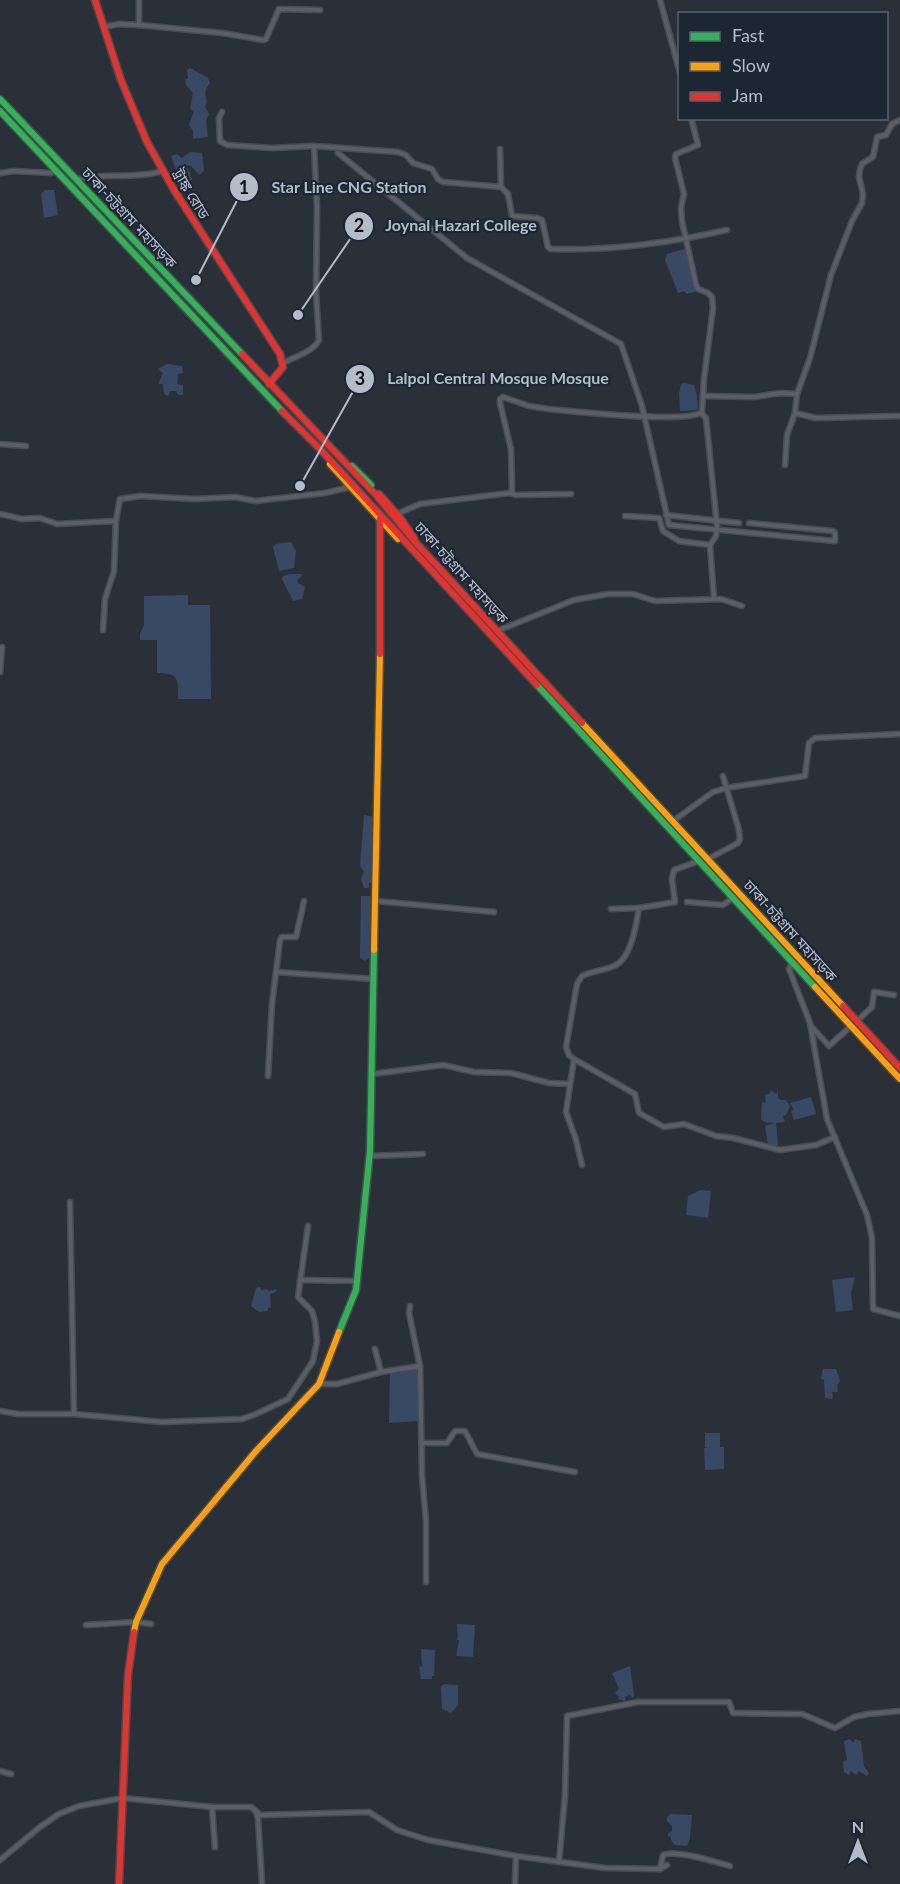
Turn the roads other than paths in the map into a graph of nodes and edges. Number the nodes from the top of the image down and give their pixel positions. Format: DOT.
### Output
graph roads {
  1 [pos="95,0"];
  2 [pos="139,0"];
  3 [pos="660,0"];
  4 [pos="320,10"];
  5 [pos="139,25"];
  6 [pos="104,27"];
  7 [pos="678,63"];
  8 [pos="0,99"];
  9 [pos="0,111"];
  10 [pos="222,112"];
  11 [pos="692,120"];
  12 [pos="900,120"];
  13 [pos="314,146"];
  14 [pos="500,149"];
  15 [pos="338,153"];
  16 [pos="0,166"];
  17 [pos="56,171"];
  18 [pos="163,171"];
  19 [pos="2,173"];
  20 [pos="76,180"];
  21 [pos="501,187"];
  22 [pos="727,230"];
  23 [pos="687,239"];
  24 [pos="223,335"];
  25 [pos="217,342"];
  26 [pos="234,347"];
  27 [pos="227,352"];
  28 [pos="283,363"];
  29 [pos="269,384"];
  30 [pos="797,394"];
  31 [pos="703,396"];
  32 [pos="285,402"];
  33 [pos="279,408"];
  34 [pos="701,413"];
  35 [pos="795,413"];
  36 [pos="644,415"];
  37 [pos="900,416"];
  38 [pos="0,444"];
  39 [pos="26,446"];
  40 [pos="332,450"];
  41 [pos="325,454"];
  42 [pos="785,465"];
  43 [pos="350,487"];
  44 [pos="510,493"];
  45 [pos="571,494"];
  46 [pos="0,514"];
  47 [pos="397,514"];
  48 [pos="666,515"];
  49 [pos="626,516"];
  50 [pos="380,519"];
  51 [pos="116,520"];
  52 [pos="717,521"];
  53 [pos="739,523"];
  54 [pos="749,523"];
  55 [pos="388,528"];
  56 [pos="717,530"];
  57 [pos="380,533"];
  58 [pos="710,545"];
  59 [pos="415,548"];
  60 [pos="714,599"];
  61 [pos="742,606"];
  62 [pos="103,630"];
  63 [pos="497,631"];
  64 [pos="2,647"];
  65 [pos="0,672"];
  66 [pos="900,734"];
  67 [pos="604,746"];
  68 [pos="598,752"];
  69 [pos="613,755"];
  70 [pos="606,760"];
  71 [pos="723,776"];
  72 [pos="726,788"];
  73 [pos="673,820"];
  74 [pos="708,859"];
  75 [pos="699,860"];
  76 [pos="734,897"];
  77 [pos="304,901"];
  78 [pos="376,901"];
  79 [pos="687,902"];
  80 [pos="639,908"];
  81 [pos="611,909"];
  82 [pos="494,912"];
  83 [pos="793,960"];
  84 [pos="277,972"];
  85 [pos="373,979"];
  86 [pos="894,994"];
  87 [pos="853,1023"];
  88 [pos="811,1026"];
  89 [pos="574,1059"];
  90 [pos="900,1068"];
  91 [pos="372,1074"];
  92 [pos="268,1076"];
  93 [pos="900,1079"];
  94 [pos="569,1084"];
  95 [pos="835,1137"];
  96 [pos="423,1154"];
  97 [pos="370,1156"];
  98 [pos="582,1165"];
  99 [pos="70,1202"];
  100 [pos="308,1226"];
  101 [pos="300,1280"];
  102 [pos="357,1281"];
  103 [pos="410,1306"];
  104 [pos="900,1317"];
  105 [pos="375,1349"];
  106 [pos="420,1365"];
  107 [pos="381,1372"];
  108 [pos="320,1384"];
  109 [pos="0,1411"];
  110 [pos="74,1414"];
  111 [pos="423,1443"];
  112 [pos="575,1472"];
  113 [pos="426,1582"];
  114 [pos="136,1622"];
  115 [pos="151,1624"];
  116 [pos="86,1625"];
  117 [pos="900,1711"];
  118 [pos="0,1772"];
  119 [pos="11,1774"];
  120 [pos="123,1798"];
  121 [pos="212,1807"];
  122 [pos="255,1812"];
  123 [pos="215,1847"];
  124 [pos="516,1856"];
  125 [pos="0,1860"];
  126 [pos="559,1862"];
  127 [pos="668,1865"];
  128 [pos="730,1866"];
  129 [pos="660,1869"];
  130 [pos="119,1884"];
  131 [pos="262,1884"];
  132 [pos="515,1884"];
  1 -- 6 [label="main road, ট্রাঙ্ক রোড"];
  2 -- 5 [label="street"];
  3 -- 7 [label="street"];
  4 -- 5 [label="street"];
  5 -- 6 [label="street"];
  6 -- 18 [label="main road, ট্রাঙ্ক রোড"];
  8 -- 20 [label="main road, ঢাকা-চট্টগ্রাম মহাসড়ক"];
  9 -- 17 [label="main road, ঢাকা-চট্টগ্রাম মহাসড়ক"];
  10 -- 13 [label="street"];
  11 -- 23 [label="street"];
  12 -- 30 [label="street"];
  13 -- 21 [label="street"];
  13 -- 28 [label="street"];
  14 -- 21 [label="street"];
  15 -- 36 [label="street"];
  16 -- 19 [label="street"];
  17 -- 19 [label="street"];
  17 -- 25 [label="main road, ঢাকা-চট্টগ্রাম মহাসড়ক"];
  18 -- 20 [label="street"];
  18 -- 28 [label="main road, ট্রাঙ্ক রোড"];
  20 -- 24 [label="main road, ঢাকা-চট্টগ্রাম মহাসড়ক"];
  21 -- 23 [label="street"];
  22 -- 23 [label="street"];
  23 -- 31 [label="street"];
  24 -- 25 [label="main road"];
  24 -- 26 [label="main road, ঢাকা-চট্টগ্রাম মহাসড়ক"];
  25 -- 27 [label="main road, ঢাকা-চট্টগ্রাম মহাসড়ক"];
  26 -- 27 [label="main road"];
  26 -- 29 [label="main road, ঢাকা-চট্টগ্রাম মহাসড়ক"];
  27 -- 33 [label="main road, ঢাকা-চট্টগ্রাম মহাসড়ক"];
  28 -- 29 [label="main road"];
  29 -- 32 [label="main road, ঢাকা-চট্টগ্রাম মহাসড়ক"];
  30 -- 31 [label="street"];
  30 -- 35 [label="street"];
  31 -- 34 [label="street"];
  32 -- 33 [label="main road"];
  32 -- 40 [label="main road, ঢাকা-চট্টগ্রাম মহাসড়ক"];
  33 -- 41 [label="main road, ঢাকা-চট্টগ্রাম মহাসড়ক"];
  34 -- 36 [label="street"];
  34 -- 52 [label="street"];
  35 -- 37 [label="street"];
  35 -- 42 [label="street"];
  36 -- 44 [label="street"];
  36 -- 48 [label="street"];
  38 -- 39 [label="street"];
  40 -- 47 [label="main road"];
  40 -- 59 [label="main road, ঢাকা-চট্টগ্রাম মহাসড়ক"];
  41 -- 43 [label="main road"];
  41 -- 59 [label="main road, ঢাকা-চট্টগ্রাম মহাসড়ক"];
  43 -- 50 [label="main road"];
  43 -- 51 [label="street"];
  44 -- 45 [label="street"];
  44 -- 47 [label="street"];
  46 -- 51 [label="street"];
  47 -- 59 [label="main road"];
  48 -- 52 [label="street"];
  48 -- 56 [label="street"];
  49 -- 58 [label="street"];
  50 -- 55 [label="main road"];
  50 -- 57 [label="main road"];
  51 -- 62 [label="street"];
  52 -- 53 [label="street"];
  52 -- 56 [label="street"];
  54 -- 56 [label="street"];
  55 -- 57 [label="main road"];
  55 -- 59 [label="main road"];
  56 -- 58 [label="street"];
  57 -- 78 [label="main road"];
  58 -- 60 [label="street"];
  59 -- 63 [label="main road, ঢাকা-চট্টগ্রাম মহাসড়ক"];
  59 -- 68 [label="main road, ঢাকা-চট্টগ্রাম মহাসড়ক"];
  60 -- 61 [label="street"];
  60 -- 63 [label="street"];
  63 -- 67 [label="main road, ঢাকা-চট্টগ্রাম মহাসড়ক"];
  64 -- 65 [label="street"];
  66 -- 72 [label="street"];
  67 -- 68 [label="main road"];
  67 -- 69 [label="main road, ঢাকা-চট্টগ্রাম মহাসড়ক"];
  68 -- 70 [label="main road, ঢাকা-চট্টগ্রাম মহাসড়ক"];
  69 -- 70 [label="main road"];
  69 -- 73 [label="main road, ঢাকা-চট্টগ্রাম মহাসড়ক"];
  70 -- 75 [label="main road, ঢাকা-চট্টগ্রাম মহাসড়ক"];
  71 -- 72 [label="street"];
  72 -- 73 [label="street"];
  72 -- 74 [label="street"];
  73 -- 74 [label="main road, ঢাকা-চট্টগ্রাম মহাসড়ক"];
  74 -- 87 [label="main road, ঢাকা-চট্টগ্রাম মহাসড়ক"];
  75 -- 76 [label="main road, ঢাকা-চট্টগ্রাম মহাসড়ক"];
  75 -- 80 [label="street"];
  76 -- 79 [label="street"];
  76 -- 83 [label="main road, ঢাকা-চট্টগ্রাম মহাসড়ক"];
  77 -- 84 [label="street"];
  78 -- 82 [label="street"];
  78 -- 85 [label="main road"];
  80 -- 81 [label="street"];
  80 -- 89 [label="street"];
  83 -- 87 [label="main road, ঢাকা-চট্টগ্রাম মহাসড়ক"];
  83 -- 88 [label="street"];
  84 -- 85 [label="street"];
  84 -- 92 [label="street"];
  85 -- 91 [label="main road"];
  86 -- 87 [label="street"];
  87 -- 88 [label="street"];
  87 -- 90 [label="main road, ঢাকা-চট্টগ্রাম মহাসড়ক"];
  87 -- 93 [label="main road, ঢাকা-চট্টগ্রাম মহাসড়ক"];
  88 -- 95 [label="street"];
  89 -- 94 [label="street"];
  89 -- 95 [label="street"];
  91 -- 94 [label="street"];
  91 -- 97 [label="main road"];
  94 -- 98 [label="street"];
  95 -- 104 [label="street"];
  96 -- 97 [label="street"];
  97 -- 102 [label="main road"];
  99 -- 110 [label="street"];
  100 -- 101 [label="street"];
  101 -- 102 [label="street"];
  101 -- 110 [label="street"];
  102 -- 108 [label="main road"];
  103 -- 106 [label="street"];
  105 -- 107 [label="street"];
  106 -- 107 [label="street"];
  106 -- 111 [label="street"];
  107 -- 108 [label="street"];
  108 -- 114 [label="main road"];
  109 -- 110 [label="street"];
  111 -- 112 [label="street"];
  111 -- 113 [label="street"];
  114 -- 115 [label="street"];
  114 -- 116 [label="street"];
  114 -- 120 [label="main road"];
  117 -- 126 [label="street"];
  118 -- 119 [label="street"];
  120 -- 121 [label="street"];
  120 -- 125 [label="street"];
  120 -- 130 [label="main road"];
  121 -- 122 [label="street"];
  121 -- 123 [label="street"];
  122 -- 124 [label="street"];
  122 -- 131 [label="street"];
  124 -- 126 [label="street"];
  124 -- 132 [label="street"];
  126 -- 129 [label="street"];
  127 -- 129 [label="street"];
  128 -- 129 [label="street"];
}
